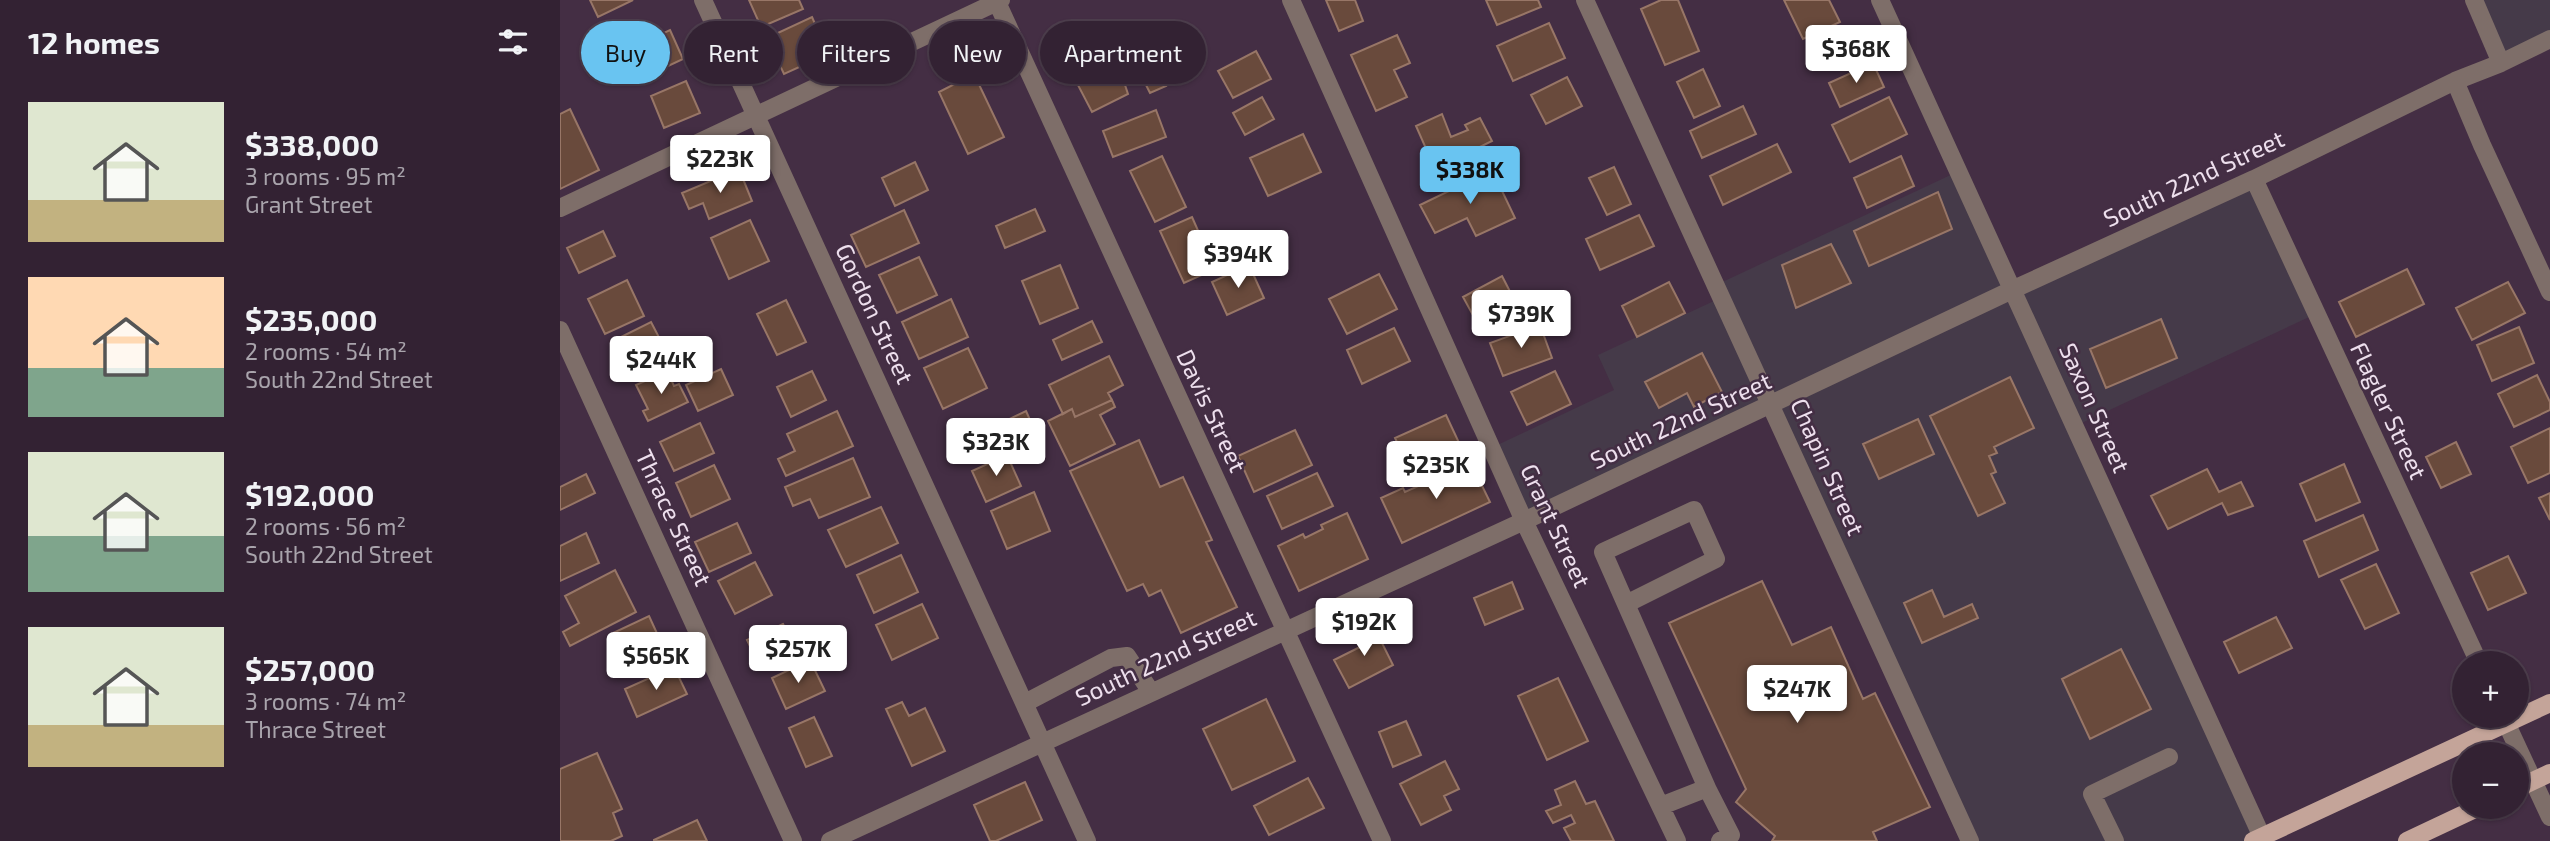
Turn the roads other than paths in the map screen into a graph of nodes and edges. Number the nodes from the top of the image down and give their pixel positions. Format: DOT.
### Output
graph roads {
  1 [pos="703,0"];
  2 [pos="1291,0"];
  3 [pos="1585,0"];
  4 [pos="1880,0"];
  5 [pos="2474,0"];
  6 [pos="998,1"];
  7 [pos="2550,39"];
  8 [pos="2501,63"];
  9 [pos="2455,81"];
  10 [pos="756,115"];
  11 [pos="2254,179"];
  12 [pos="560,208"];
  13 [pos="2014,289"];
  14 [pos="2550,292"];
  15 [pos="560,330"];
  16 [pos="1772,405"];
  17 [pos="1524,521"];
  18 [pos="1626,604"];
  19 [pos="1284,630"];
  20 [pos="2473,651"];
  21 [pos="1151,692"];
  22 [pos="2550,702"];
  23 [pos="1025,703"];
  24 [pos="2529,710"];
  25 [pos="2486,728"];
  26 [pos="1043,743"];
  27 [pos="2169,757"];
  28 [pos="2550,773"];
  29 [pos="2529,783"];
  30 [pos="1707,788"];
  31 [pos="2529,790"];
  32 [pos="1661,806"];
  33 [pos="2550,817"];
  34 [pos="2454,819"];
  35 [pos="1726,838"];
  36 [pos="2258,839"];
  37 [pos="793,841"];
  38 [pos="830,841"];
  39 [pos="1087,841"];
  40 [pos="1382,841"];
  41 [pos="1677,841"];
  42 [pos="1970,841"];
  43 [pos="2115,841"];
  44 [pos="2407,841"];
  1 -- 10 [label="street, Gordon Street"];
  2 -- 17 [label="street, Grant Street"];
  3 -- 16 [label="street, Chapin Street"];
  4 -- 13 [label="street, Saxon Street"];
  5 -- 8 [label="street"];
  6 -- 10 [label="street"];
  6 -- 19 [label="street, Davis Street"];
  7 -- 8 [label="street, South 22nd Street"];
  8 -- 9 [label="street, South 22nd Street"];
  9 -- 11 [label="street, South 22nd Street"];
  9 -- 14 [label="street"];
  10 -- 12 [label="street"];
  10 -- 23 [label="street, Gordon Street"];
  11 -- 13 [label="street, South 22nd Street"];
  11 -- 20 [label="street, Flagler Street"];
  13 -- 16 [label="street, South 22nd Street"];
  13 -- 36 [label="street, Saxon Street"];
  15 -- 37 [label="street, Thrace Street"];
  16 -- 17 [label="street, South 22nd Street"];
  16 -- 42 [label="street, Chapin Street"];
  17 -- 19 [label="street, South 22nd Street"];
  17 -- 32 [label="street, Grant Street"];
  18 -- 18 [label="street"];
  18 -- 30 [label="street"];
  19 -- 21 [label="street, South 22nd Street"];
  19 -- 40 [label="street, Davis Street"];
  21 -- 23 [label="street"];
  21 -- 26 [label="street, South 22nd Street"];
  22 -- 24 [label="main road"];
  23 -- 26 [label="street, Gordon Street"];
  25 -- 36 [label="main road"];
  26 -- 38 [label="street, South 22nd Street"];
  26 -- 39 [label="street, Gordon Street"];
  27 -- 43 [label="street"];
  28 -- 29 [label="main road"];
  30 -- 32 [label="street"];
  30 -- 35 [label="street"];
  31 -- 33 [label="street"];
  32 -- 41 [label="street, Grant Street"];
  34 -- 44 [label="main road"];
}
